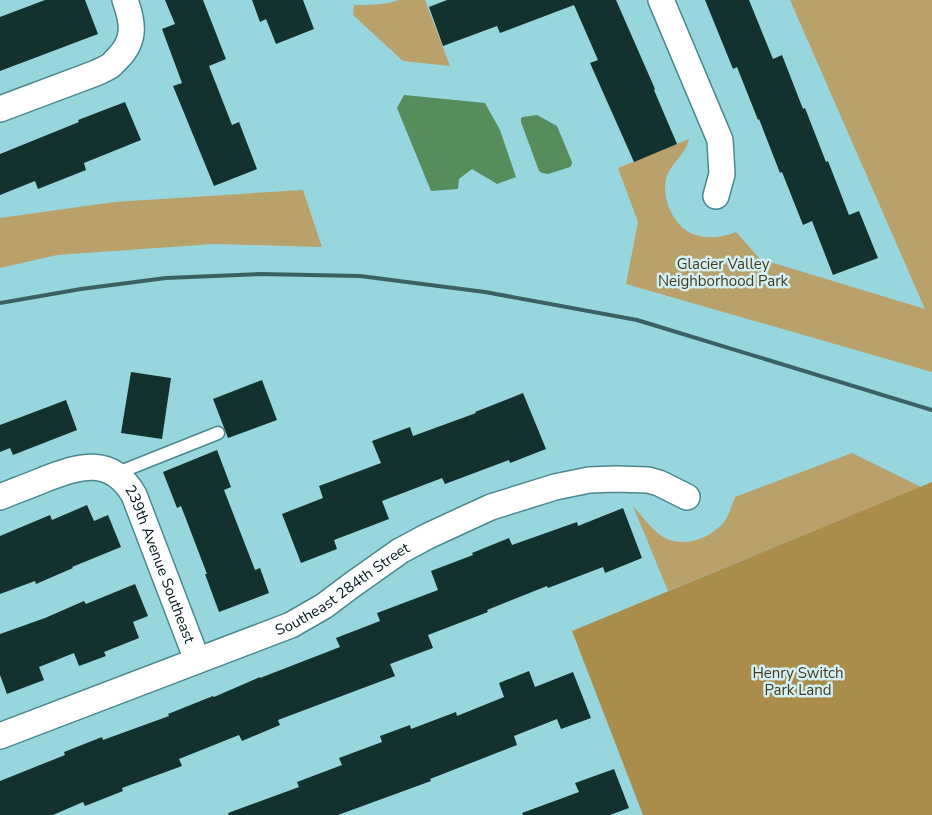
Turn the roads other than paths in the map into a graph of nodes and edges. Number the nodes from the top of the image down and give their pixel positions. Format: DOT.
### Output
graph roads {
  1 [pos="125,0"];
  2 [pos="661,0"];
  3 [pos="0,109"];
  4 [pos="716,196"];
  5 [pos="218,433"];
  6 [pos="115,474"];
  7 [pos="0,497"];
  8 [pos="687,497"];
  9 [pos="197,660"];
  10 [pos="0,736"];
  1 -- 3 [label="street"];
  2 -- 4 [label="street"];
  5 -- 6 [label="lane"];
  6 -- 7 [label="street"];
  6 -- 9 [label="street, 239th Avenue Southeast"];
  8 -- 9 [label="street, Southeast 284th Street"];
  9 -- 10 [label="street, Southeast 284th Street"];
}
